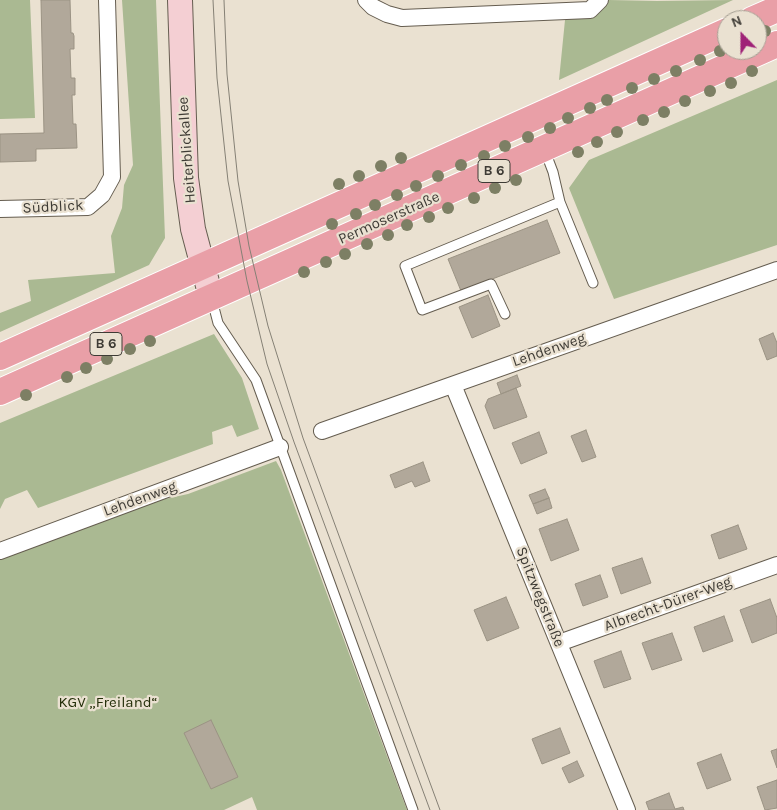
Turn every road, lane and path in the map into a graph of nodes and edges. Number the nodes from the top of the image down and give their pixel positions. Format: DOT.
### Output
graph roads {
  1 [pos="107,0"];
  2 [pos="180,0"];
  3 [pos="600,0"];
  4 [pos="370,4"];
  5 [pos="717,36"];
  6 [pos="777,44"];
  7 [pos="544,148"];
  8 [pos="560,202"];
  9 [pos="0,209"];
  10 [pos="203,265"];
  11 [pos="777,270"];
  12 [pos="593,283"];
  13 [pos="211,297"];
  14 [pos="505,314"];
  15 [pos="0,357"];
  16 [pos="452,384"];
  17 [pos="0,392"];
  18 [pos="322,431"];
  19 [pos="280,447"];
  20 [pos="0,551"];
  21 [pos="777,565"];
  22 [pos="559,643"];
  23 [pos="413,810"];
  24 [pos="628,810"];
  1 -- 9 [label="street, Südblick"];
  2 -- 10 [label="main road, Heiterblickallee"];
  3 -- 4 [label="street"];
  5 -- 10 [label="main road, B 6"];
  6 -- 7 [label="main road, Permoserstraße / B 6"];
  7 -- 8 [label="lane"];
  7 -- 13 [label="main road, Permoserstraße / B 6"];
  8 -- 12 [label="lane"];
  8 -- 14 [label="lane"];
  10 -- 13 [label="main road, Heiterblickallee"];
  10 -- 15 [label="main road, B 6"];
  11 -- 16 [label="street, Lehdenweg"];
  13 -- 17 [label="main road, Permoserstraße / B 6"];
  13 -- 19 [label="lane"];
  16 -- 18 [label="street, Lehdenweg"];
  16 -- 22 [label="street, Spitzwegstraße"];
  19 -- 20 [label="street, Lehdenweg"];
  19 -- 23 [label="lane"];
  21 -- 22 [label="street, Albrecht-Dürer-Weg"];
  22 -- 24 [label="street, Spitzwegstraße"];
}
